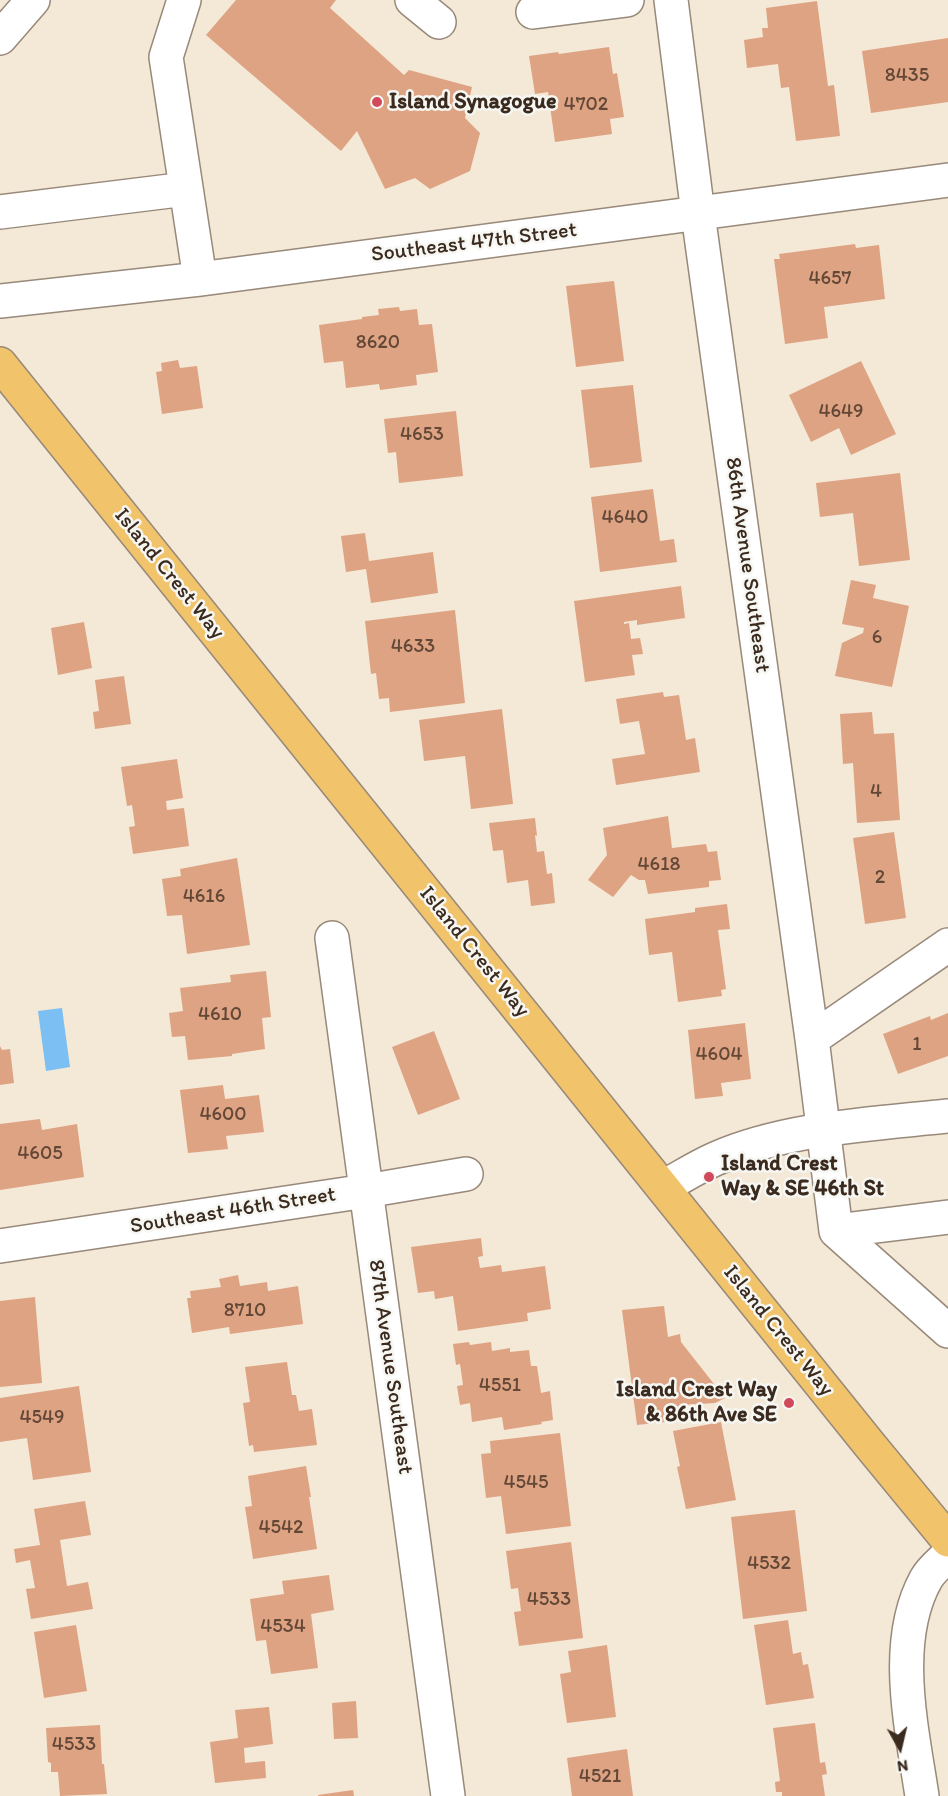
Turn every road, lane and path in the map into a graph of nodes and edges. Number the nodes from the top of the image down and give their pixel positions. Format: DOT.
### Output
graph roads {
  1 [pos="33,0"];
  2 [pos="184,0"];
  3 [pos="412,0"];
  4 [pos="627,0"];
  5 [pos="671,0"];
  6 [pos="533,12"];
  7 [pos="439,22"];
  8 [pos="0,38"];
  9 [pos="948,180"];
  10 [pos="186,189"];
  11 [pos="0,212"];
  12 [pos="698,214"];
  13 [pos="200,279"];
  14 [pos="0,302"];
  15 [pos="0,364"];
  16 [pos="332,938"];
  17 [pos="948,945"];
  18 [pos="812,1040"];
  19 [pos="948,1116"];
  20 [pos="824,1130"];
  21 [pos="466,1174"];
  22 [pos="663,1187"];
  23 [pos="366,1191"];
  24 [pos="948,1217"];
  25 [pos="836,1231"];
  26 [pos="0,1246"];
  27 [pos="948,1331"];
  28 [pos="948,1540"];
  29 [pos="948,1555"];
  30 [pos="448,1796"];
  31 [pos="922,1796"];
  1 -- 8 [label="street"];
  2 -- 10 [label="street"];
  3 -- 7 [label="street"];
  4 -- 6 [label="street"];
  5 -- 12 [label="street, 86th Avenue Southeast"];
  9 -- 12 [label="street, Southeast 47th Street"];
  10 -- 11 [label="street"];
  10 -- 13 [label="street"];
  12 -- 13 [label="street, Southeast 47th Street"];
  12 -- 18 [label="street, 86th Avenue Southeast"];
  13 -- 14 [label="street, Southeast 47th Street"];
  15 -- 22 [label="main road, Island Crest Way"];
  16 -- 23 [label="street, 87th Avenue Southeast"];
  17 -- 18 [label="street"];
  18 -- 20 [label="street, 86th Avenue Southeast"];
  19 -- 20 [label="street"];
  20 -- 22 [label="street"];
  20 -- 25 [label="street, 86th Avenue Southeast"];
  21 -- 23 [label="street, Southeast 46th Street"];
  22 -- 28 [label="main road, Island Crest Way"];
  23 -- 26 [label="street, Southeast 46th Street"];
  23 -- 30 [label="street, 87th Avenue Southeast"];
  24 -- 25 [label="street"];
  25 -- 27 [label="street"];
  29 -- 31 [label="street"];
}
